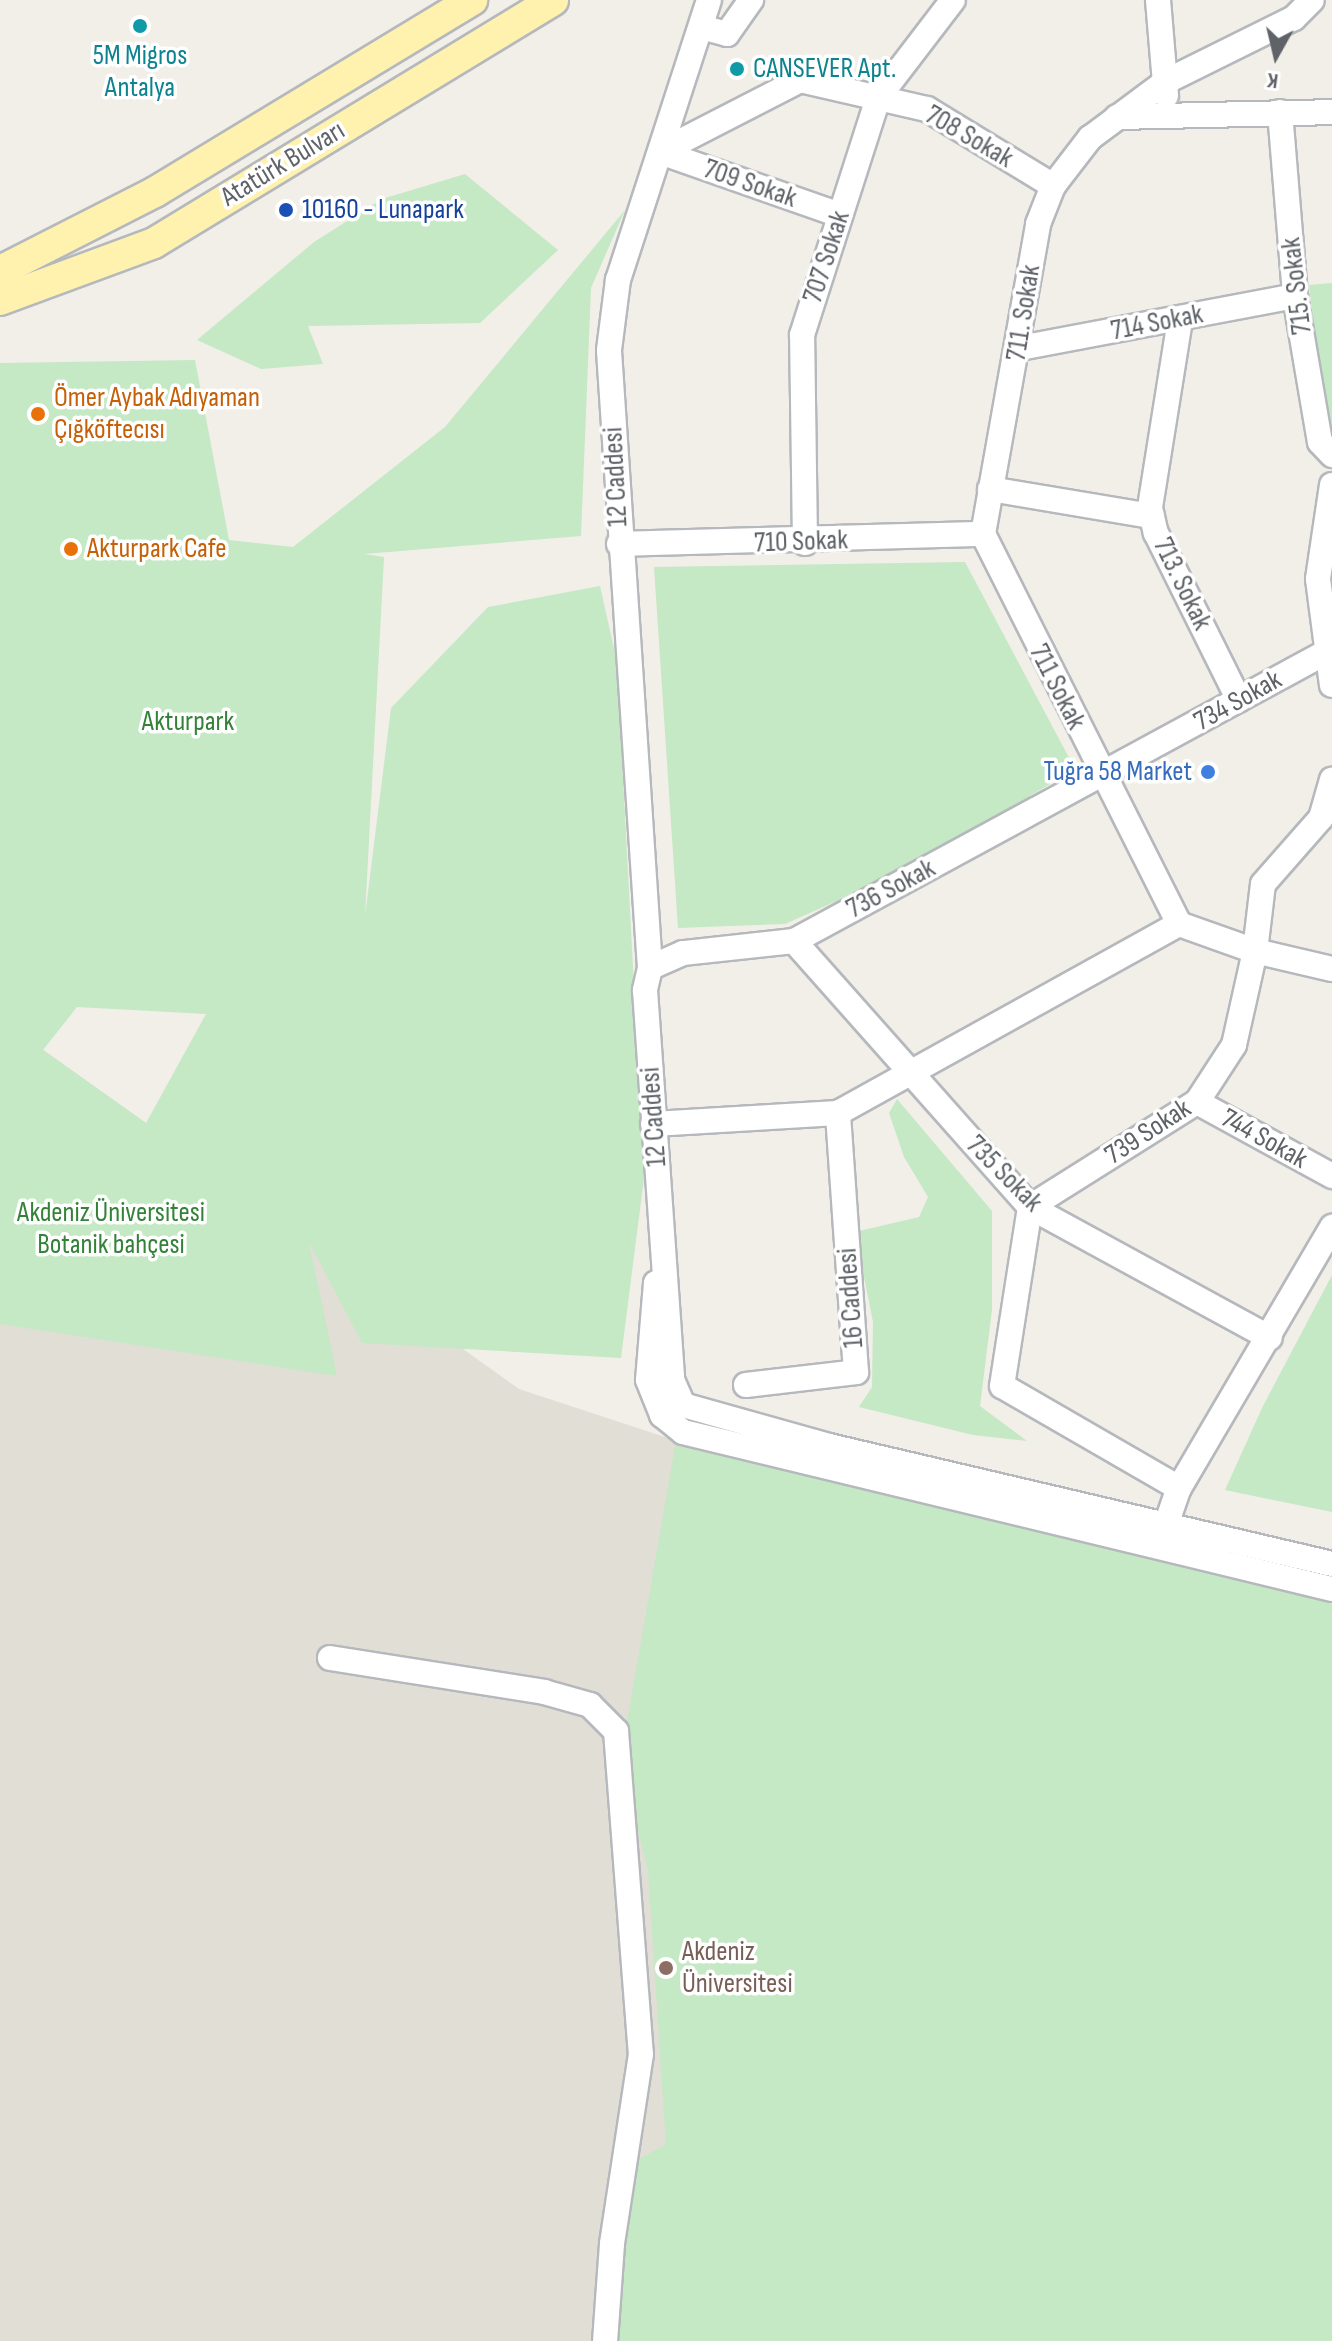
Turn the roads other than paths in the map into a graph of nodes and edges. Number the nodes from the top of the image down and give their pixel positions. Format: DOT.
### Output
graph roads {
  1 [pos="472,0"];
  2 [pos="553,0"];
  3 [pos="709,0"];
  4 [pos="751,0"];
  5 [pos="953,0"];
  6 [pos="1158,0"];
  7 [pos="1312,0"];
  8 [pos="701,27"];
  9 [pos="1165,82"];
  10 [pos="878,98"];
  11 [pos="1280,112"];
  12 [pos="1332,112"];
  13 [pos="1169,114"];
  14 [pos="1117,117"];
  15 [pos="660,152"];
  16 [pos="1053,186"];
  17 [pos="122,209"];
  18 [pos="840,215"];
  19 [pos="154,243"];
  20 [pos="0,250"];
  21 [pos="0,271"];
  22 [pos="1295,296"];
  23 [pos="0,300"];
  24 [pos="1180,320"];
  25 [pos="0,322"];
  26 [pos="1020,348"];
  27 [pos="1332,455"];
  28 [pos="1332,485"];
  29 [pos="990,489"];
  30 [pos="1152,516"];
  31 [pos="983,534"];
  32 [pos="805,543"];
  33 [pos="619,544"];
  34 [pos="1330,650"];
  35 [pos="1332,685"];
  36 [pos="1239,700"];
  37 [pos="1102,777"];
  38 [pos="1332,780"];
  39 [pos="1179,924"];
  40 [pos="794,941"];
  41 [pos="1255,951"];
  42 [pos="658,964"];
  43 [pos="1332,969"];
  44 [pos="908,1074"];
  45 [pos="1197,1102"];
  46 [pos="838,1113"];
  47 [pos="653,1124"];
  48 [pos="1332,1176"];
  49 [pos="1030,1207"];
  50 [pos="1332,1227"];
  51 [pos="662,1266"];
  52 [pos="1270,1338"];
  53 [pos="746,1385"];
  54 [pos="1179,1488"];
  55 [pos="1166,1525"];
  56 [pos="1332,1564"];
  57 [pos="1332,1589"];
  58 [pos="330,1658"];
  59 [pos="605,2341"];
  1 -- 17 [label="main road, Atatürk Bulvarı"];
  2 -- 19 [label="main road, Atatürk Bulvarı"];
  3 -- 8 [label="street, 12 Caddesi"];
  4 -- 8 [label="street"];
  5 -- 10 [label="street, 707 Sokak"];
  6 -- 9 [label="street"];
  7 -- 9 [label="street, 711. Sokak"];
  8 -- 15 [label="street, 12 Caddesi"];
  9 -- 13 [label="street"];
  9 -- 14 [label="street, 711. Sokak"];
  10 -- 15 [label="street, 708 Sokak"];
  10 -- 16 [label="street, 708 Sokak"];
  10 -- 18 [label="street, 707 Sokak"];
  11 -- 12 [label="street"];
  11 -- 13 [label="street"];
  11 -- 22 [label="street, 715. Sokak"];
  13 -- 14 [label="street"];
  14 -- 16 [label="street, 711. Sokak"];
  15 -- 18 [label="street, 709 Sokak"];
  15 -- 33 [label="street, 12 Caddesi"];
  16 -- 26 [label="street, 711. Sokak"];
  17 -- 20 [label="main road"];
  17 -- 21 [label="main road, Atatürk Bulvarı"];
  18 -- 32 [label="street, 707 Sokak"];
  19 -- 23 [label="main road, Atatürk Bulvarı"];
  19 -- 25 [label="main road"];
  22 -- 24 [label="street, 714 Sokak"];
  22 -- 27 [label="street, 715. Sokak"];
  24 -- 26 [label="street, 714 Sokak"];
  24 -- 30 [label="street, 713. Sokak"];
  26 -- 29 [label="street, 711. Sokak"];
  28 -- 34 [label="street"];
  29 -- 30 [label="street"];
  29 -- 31 [label="street, 711. Sokak"];
  30 -- 36 [label="street, 713. Sokak"];
  31 -- 32 [label="street, 710 Sokak"];
  31 -- 37 [label="street, 711 Sokak"];
  32 -- 33 [label="street, 710 Sokak"];
  33 -- 42 [label="street, 12 Caddesi"];
  34 -- 35 [label="street"];
  34 -- 36 [label="street, 734 Sokak"];
  36 -- 37 [label="street, 734 Sokak"];
  37 -- 39 [label="street, 711 Sokak"];
  37 -- 40 [label="street, 736 Sokak"];
  38 -- 41 [label="street, 739 Sokak"];
  39 -- 41 [label="street"];
  39 -- 44 [label="street"];
  40 -- 42 [label="street, 736 Sokak"];
  40 -- 44 [label="street, 735 Sokak"];
  41 -- 43 [label="street"];
  41 -- 45 [label="street, 739 Sokak"];
  42 -- 47 [label="street, 12 Caddesi"];
  44 -- 46 [label="street"];
  44 -- 49 [label="street, 735 Sokak"];
  45 -- 48 [label="street, 744 Sokak"];
  45 -- 49 [label="street, 739 Sokak"];
  46 -- 47 [label="street"];
  46 -- 53 [label="street, 16 Caddesi"];
  47 -- 51 [label="street, 12 Caddesi"];
  49 -- 52 [label="street, 735 Sokak"];
  49 -- 54 [label="street"];
  50 -- 52 [label="street"];
  51 -- 55 [label="street"];
  51 -- 57 [label="street"];
  52 -- 54 [label="street"];
  54 -- 55 [label="street"];
  55 -- 56 [label="street"];
  58 -- 59 [label="street"];
}
